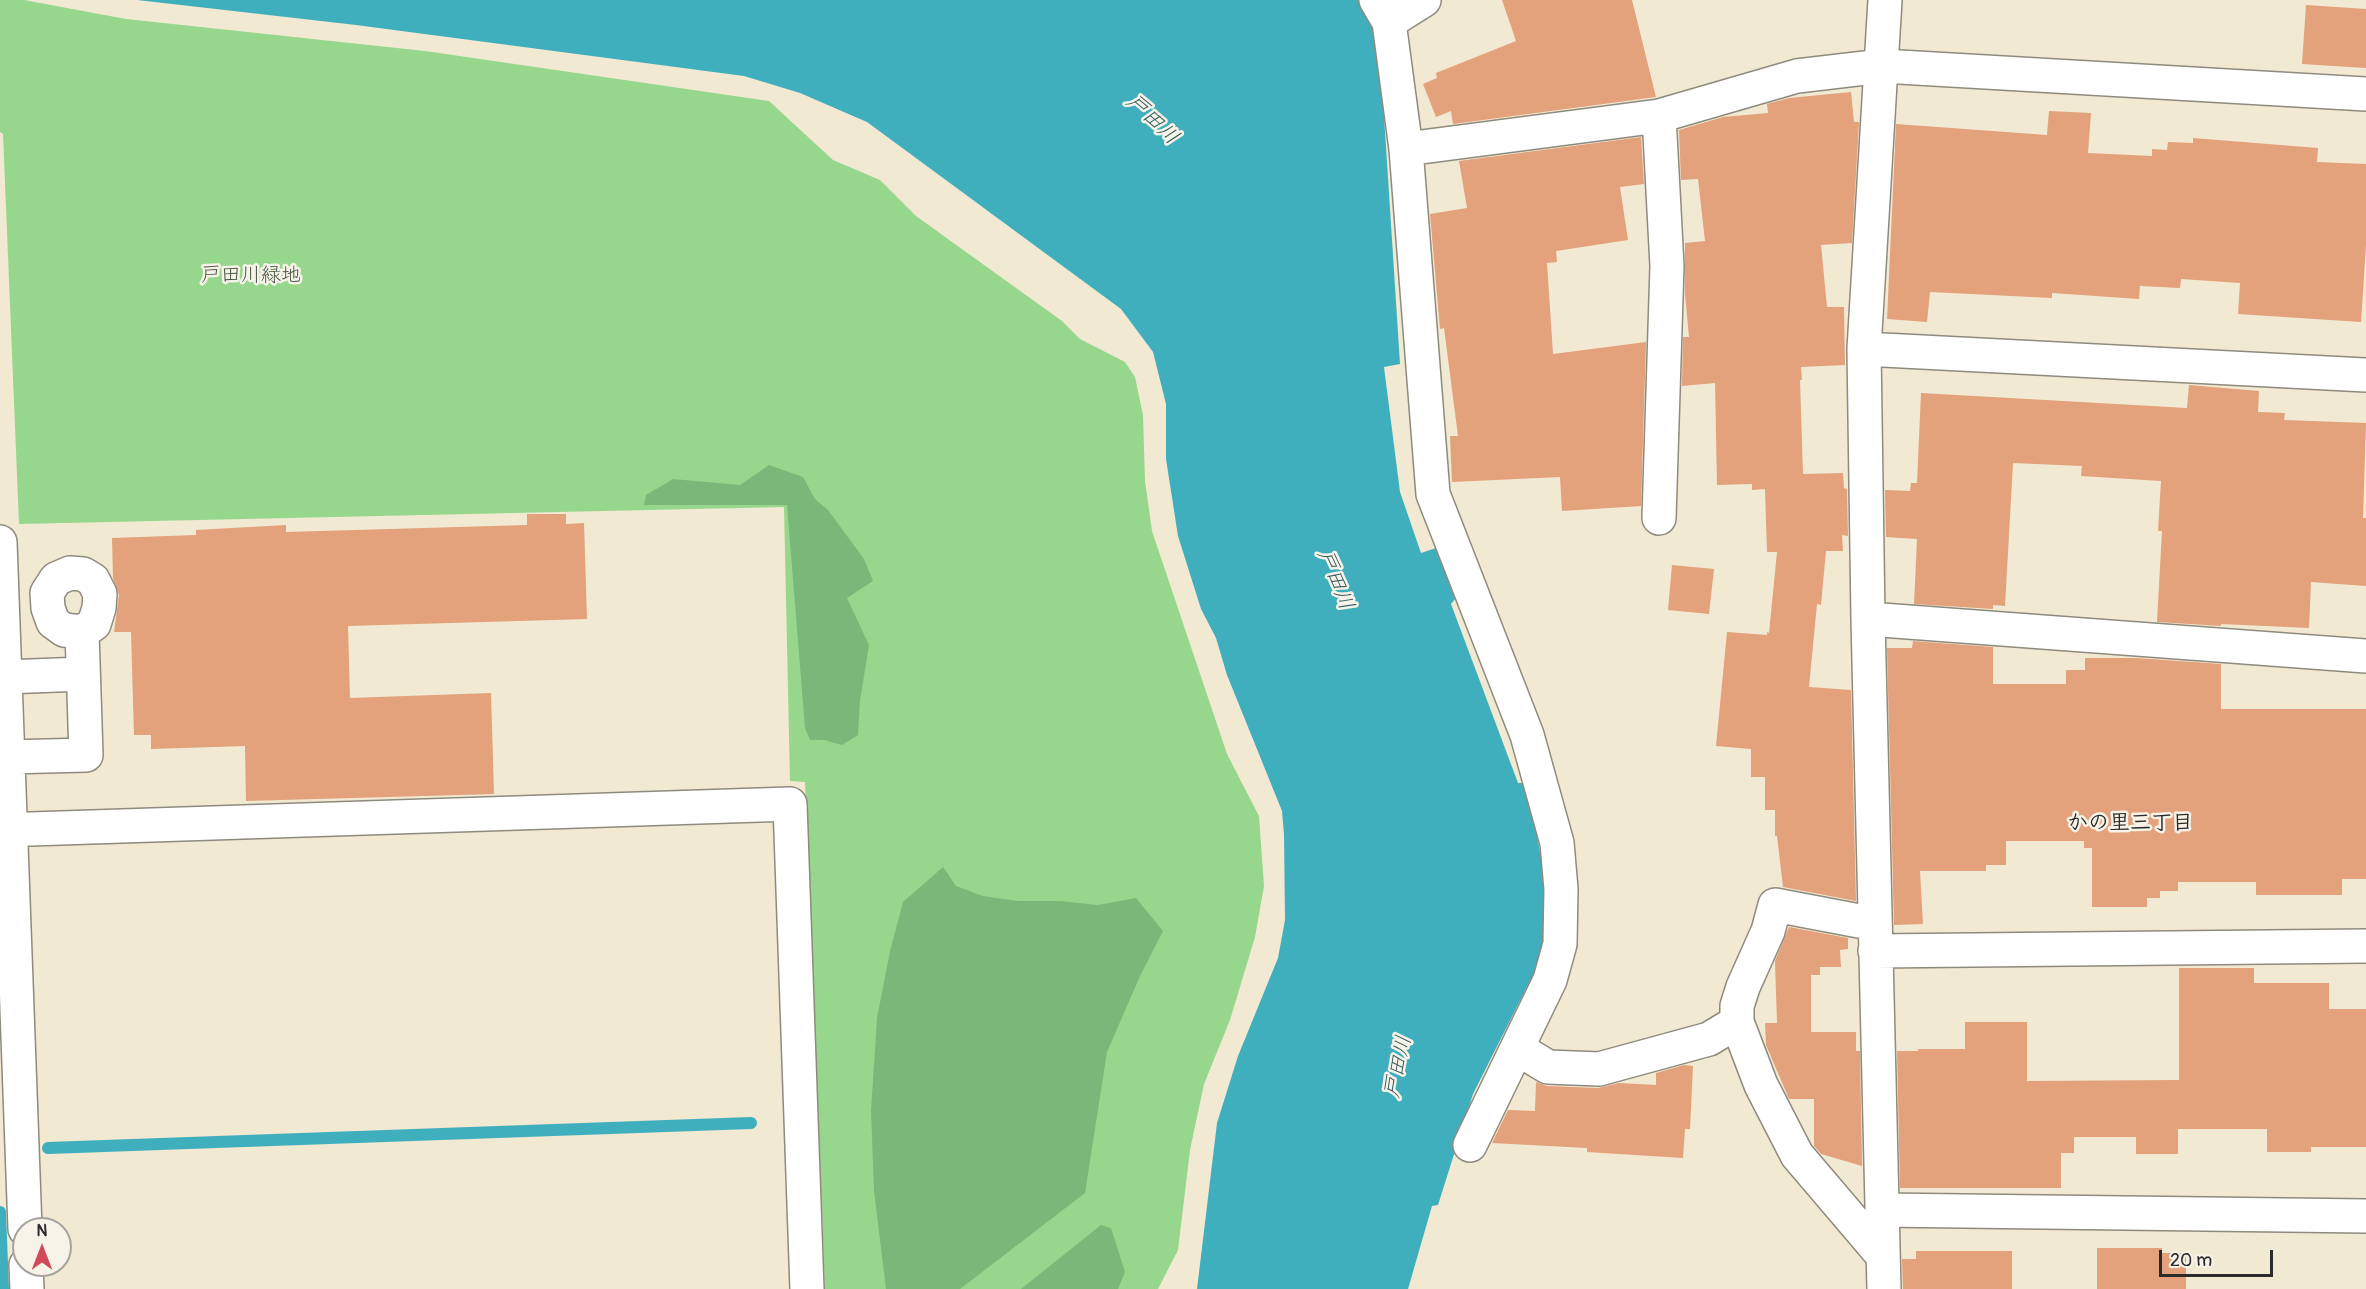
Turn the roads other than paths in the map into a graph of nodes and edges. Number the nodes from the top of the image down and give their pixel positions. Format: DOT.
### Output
graph roads {
  1 [pos="1424,0"];
  2 [pos="1885,0"];
  3 [pos="1383,11"];
  4 [pos="1882,66"];
  5 [pos="2366,94"];
  6 [pos="1659,116"];
  7 [pos="1406,149"];
  8 [pos="1864,349"];
  9 [pos="2366,375"];
  10 [pos="1659,518"];
  11 [pos="0,542"];
  12 [pos="1868,619"];
  13 [pos="82,632"];
  14 [pos="2366,656"];
  15 [pos="83,674"];
  16 [pos="5,677"];
  17 [pos="8,757"];
  18 [pos="5,830"];
  19 [pos="1875,938"];
  20 [pos="2366,945"];
  21 [pos="1737,1022"];
  22 [pos="1518,1049"];
  23 [pos="1470,1145"];
  24 [pos="1882,1210"];
  25 [pos="2366,1216"];
  26 [pos="24,1217"];
  27 [pos="1883,1256"];
  28 [pos="807,1289"];
  29 [pos="1884,1289"];
  1 -- 3 [label="street"];
  2 -- 4 [label="street"];
  3 -- 7 [label="street"];
  4 -- 5 [label="street"];
  4 -- 6 [label="street"];
  4 -- 8 [label="street"];
  6 -- 7 [label="street"];
  6 -- 10 [label="street"];
  7 -- 22 [label="street"];
  8 -- 9 [label="street"];
  8 -- 12 [label="street"];
  11 -- 16 [label="street"];
  12 -- 14 [label="street"];
  12 -- 19 [label="street"];
  13 -- 15 [label="street"];
  15 -- 16 [label="street"];
  15 -- 17 [label="street"];
  16 -- 17 [label="street"];
  17 -- 18 [label="street"];
  18 -- 26 [label="street"];
  18 -- 28 [label="street"];
  19 -- 20 [label="street"];
  19 -- 21 [label="street"];
  19 -- 24 [label="street"];
  21 -- 22 [label="street"];
  21 -- 27 [label="street"];
  22 -- 23 [label="street"];
  24 -- 25 [label="street"];
  24 -- 27 [label="street"];
  27 -- 29 [label="street"];
}
